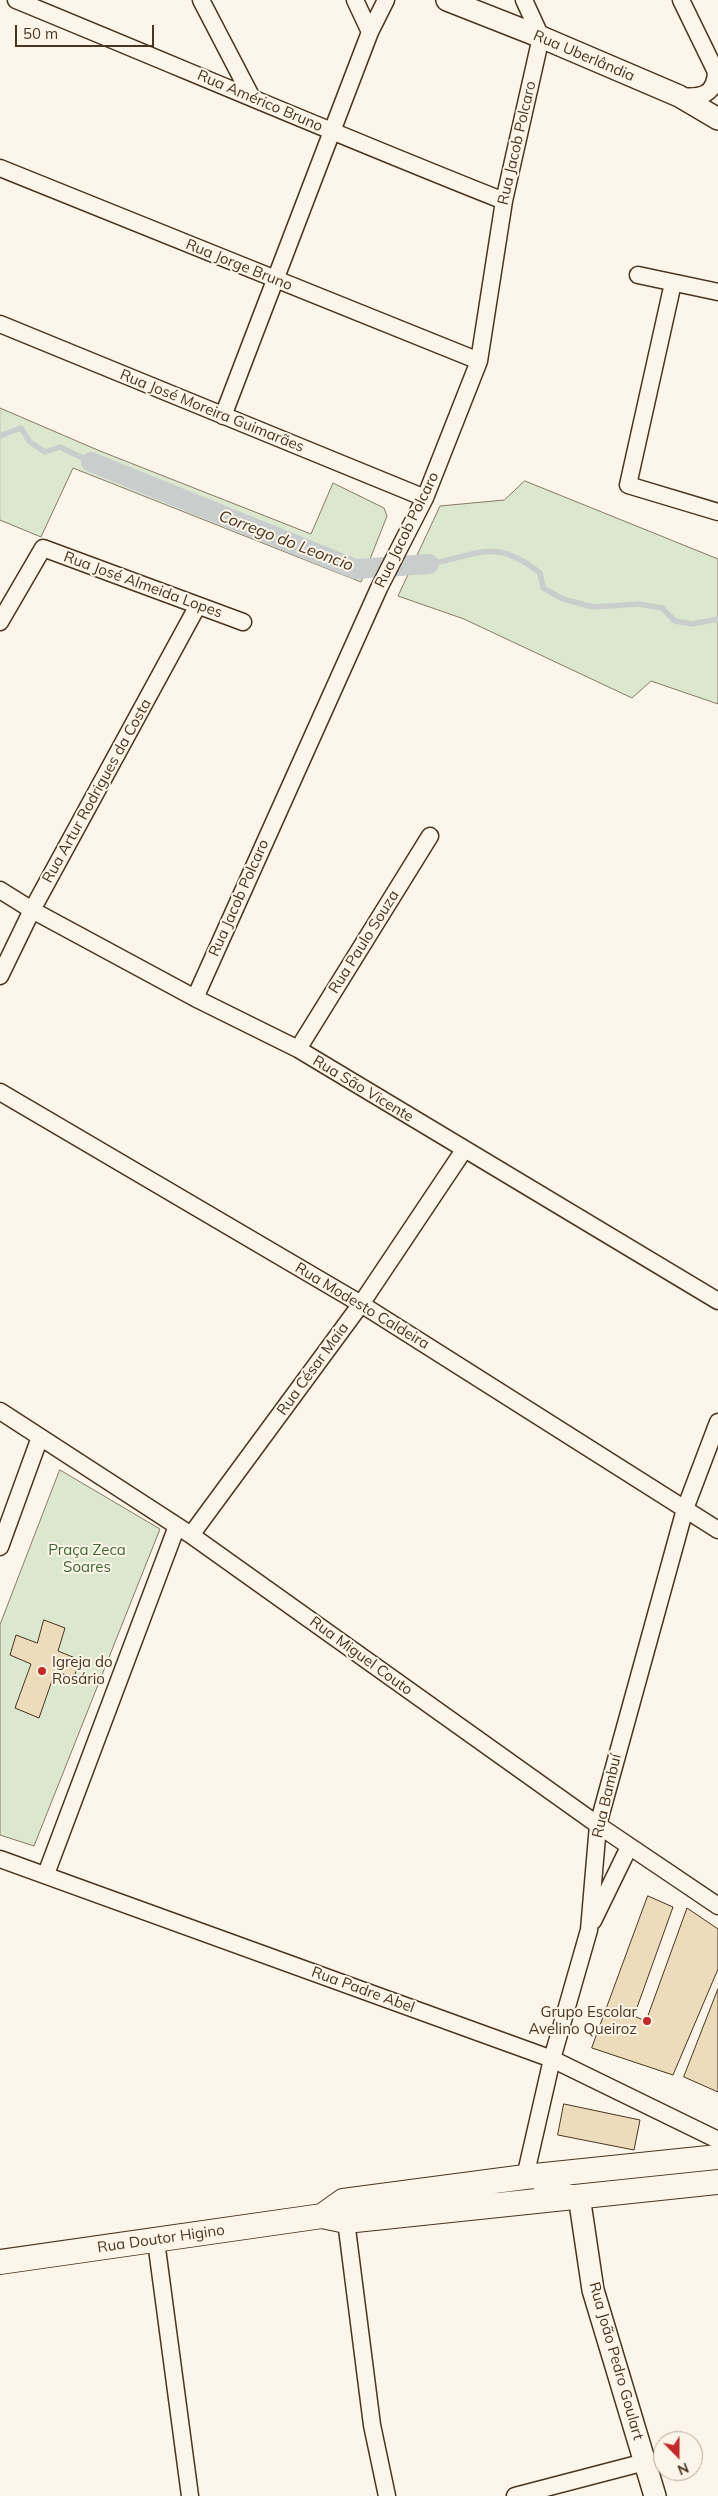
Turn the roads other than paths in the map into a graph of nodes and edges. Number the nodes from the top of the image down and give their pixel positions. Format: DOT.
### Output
graph roads {
  1 [pos="16,0"];
  2 [pos="201,0"];
  3 [pos="355,0"];
  4 [pos="386,0"];
  5 [pos="447,0"];
  6 [pos="524,0"];
  7 [pos="681,0"];
  8 [pos="370,32"];
  9 [pos="541,37"];
  10 [pos="717,74"];
  11 [pos="251,96"];
  12 [pos="679,96"];
  13 [pos="718,119"];
  14 [pos="331,132"];
  15 [pos="0,168"];
  16 [pos="504,201"];
  17 [pos="638,276"];
  18 [pos="276,280"];
  19 [pos="672,283"];
  20 [pos="718,292"];
  21 [pos="0,324"];
  22 [pos="478,360"];
  23 [pos="223,416"];
  24 [pos="425,498"];
  25 [pos="718,512"];
  26 [pos="197,607"];
  27 [pos="0,622"];
  28 [pos="243,622"];
  29 [pos="430,836"];
  30 [pos="0,890"];
  31 [pos="32,910"];
  32 [pos="0,976"];
  33 [pos="194,998"];
  34 [pos="298,1049"];
  35 [pos="0,1092"];
  36 [pos="464,1150"];
  37 [pos="718,1301"];
  38 [pos="361,1304"];
  39 [pos="0,1411"];
  40 [pos="718,1422"];
  41 [pos="40,1437"];
  42 [pos="685,1509"];
  43 [pos="178,1526"];
  44 [pos="718,1530"];
  45 [pos="191,1535"];
  46 [pos="0,1548"];
  47 [pos="598,1825"];
  48 [pos="629,1847"];
  49 [pos="0,1859"];
  50 [pos="46,1874"];
  51 [pos="718,1906"];
  52 [pos="589,1930"];
  53 [pos="552,2059"];
  54 [pos="718,2140"];
  55 [pos="718,2157"];
  56 [pos="525,2177"];
  57 [pos="718,2182"];
  58 [pos="579,2196"];
  59 [pos="344,2211"];
  60 [pos="156,2240"];
  61 [pos="0,2262"];
  62 [pos="645,2462"];
  63 [pos="190,2496"];
  64 [pos="387,2496"];
  65 [pos="515,2496"];
  66 [pos="655,2496"];
  1 -- 11 [label="street, Rua Américo Bruno"];
  2 -- 11 [label="street"];
  3 -- 8 [label="street"];
  4 -- 8 [label="street"];
  5 -- 9 [label="street, Rua Uberlândia"];
  6 -- 9 [label="street"];
  7 -- 10 [label="street"];
  8 -- 14 [label="street"];
  9 -- 12 [label="street, Rua Uberlândia"];
  9 -- 16 [label="street, Rua Jacob Polcaro"];
  10 -- 12 [label="street"];
  11 -- 14 [label="street, Rua Américo Bruno"];
  12 -- 13 [label="street, Rua Uberlândia"];
  14 -- 16 [label="street, Rua Américo Bruno"];
  14 -- 18 [label="street"];
  15 -- 18 [label="street, Rua Jorge Bruno"];
  16 -- 22 [label="street, Rua Jacob Polcaro"];
  17 -- 19 [label="street"];
  18 -- 22 [label="street, Rua Jorge Bruno"];
  18 -- 23 [label="street"];
  19 -- 20 [label="street"];
  19 -- 25 [label="street"];
  21 -- 23 [label="street, Rua José Moreira Guimarães"];
  22 -- 24 [label="street, Rua Jacob Polcaro"];
  23 -- 24 [label="street, Rua José Moreira Guimarães"];
  24 -- 33 [label="street, Rua Jacob Polcaro"];
  26 -- 27 [label="street, Rua José Almeida Lopes"];
  26 -- 28 [label="street, Rua José Almeida Lopes"];
  26 -- 31 [label="street, Rua Artur Rodrigues da Costa"];
  29 -- 34 [label="street, Rua Paulo Souza"];
  30 -- 31 [label="street, Rua São Vicente"];
  31 -- 32 [label="street, Rua Artur Rodrigues da Costa"];
  31 -- 33 [label="street, Rua São Vicente"];
  33 -- 34 [label="street, Rua São Vicente"];
  34 -- 36 [label="street, Rua São Vicente"];
  35 -- 38 [label="street, Rua Modesto Caldeira"];
  36 -- 37 [label="street, Rua São Vicente"];
  36 -- 38 [label="street, Rua César Maia"];
  38 -- 42 [label="street, Rua Modesto Caldeira"];
  38 -- 45 [label="street, Rua César Maia"];
  39 -- 41 [label="street, Rua Miguel Couto"];
  40 -- 42 [label="street, Rua Bambuí"];
  41 -- 43 [label="street, Rua Miguel Couto"];
  41 -- 46 [label="street"];
  42 -- 44 [label="street, Rua Modesto Caldeira"];
  42 -- 47 [label="street, Rua Bambuí"];
  43 -- 45 [label="street, Rua Miguel Couto"];
  43 -- 50 [label="street"];
  45 -- 47 [label="street, Rua Miguel Couto"];
  47 -- 48 [label="street, Rua Miguel Couto"];
  47 -- 52 [label="street, Rua Bambuí"];
  48 -- 51 [label="street, Rua Miguel Couto"];
  48 -- 52 [label="street"];
  49 -- 50 [label="street, Rua Padre Abel"];
  50 -- 53 [label="street, Rua Padre Abel"];
  52 -- 53 [label="street, Rua Bambuí"];
  53 -- 54 [label="street, Rua Padre Abel"];
  53 -- 56 [label="street, Rua Bambuí"];
  55 -- 56 [label="main road, Rua Doutor Higino"];
  56 -- 58 [label="street"];
  56 -- 59 [label="main road, Rua Doutor Higino"];
  57 -- 58 [label="main road, Rua Doutor Higino"];
  58 -- 59 [label="main road, Rua Doutor Higino"];
  58 -- 62 [label="street, Rua João Pedro Goulart"];
  59 -- 60 [label="main road, Rua Doutor Higino"];
  59 -- 64 [label="street"];
  60 -- 61 [label="main road, Rua Doutor Higino"];
  60 -- 63 [label="street"];
  62 -- 65 [label="street"];
  62 -- 66 [label="street, Rua João Pedro Goulart"];
}
